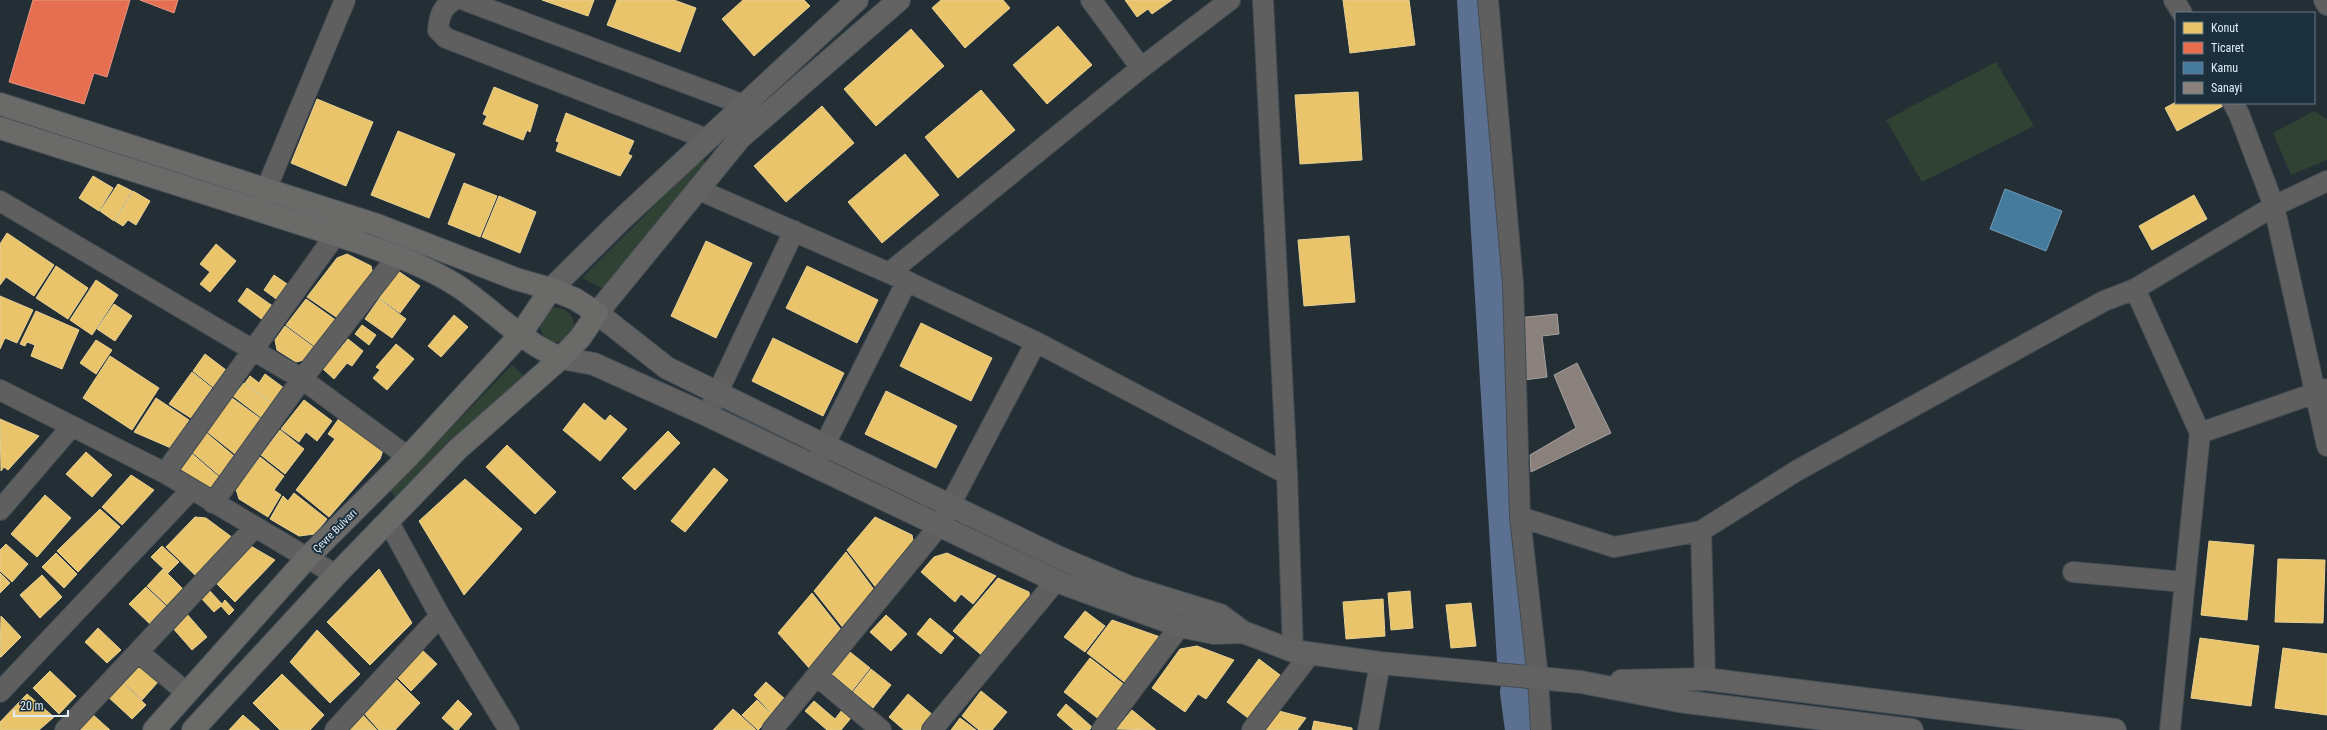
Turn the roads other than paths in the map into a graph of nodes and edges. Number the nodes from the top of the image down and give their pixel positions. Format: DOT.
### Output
graph roads {
  1 [pos="345,0"];
  2 [pos="454,0"];
  3 [pos="464,0"];
  4 [pos="857,0"];
  5 [pos="899,0"];
  6 [pos="1091,0"];
  7 [pos="1230,0"];
  8 [pos="1263,0"];
  9 [pos="1488,0"];
  10 [pos="2174,0"];
  11 [pos="2324,0"];
  12 [pos="2327,5"];
  13 [pos="2181,12"];
  14 [pos="1141,68"];
  15 [pos="0,104"];
  16 [pos="2234,104"];
  17 [pos="744,105"];
  18 [pos="0,128"];
  19 [pos="707,139"];
  20 [pos="2327,181"];
  21 [pos="267,189"];
  22 [pos="697,189"];
  23 [pos="0,201"];
  24 [pos="2274,206"];
  25 [pos="258,210"];
  26 [pos="794,231"];
  27 [pos="336,234"];
  28 [pos="397,256"];
  29 [pos="889,273"];
  30 [pos="907,281"];
  31 [pos="550,289"];
  32 [pos="2135,289"];
  33 [pos="597,314"];
  34 [pos="520,335"];
  35 [pos="1036,342"];
  36 [pos="254,350"];
  37 [pos="561,358"];
  38 [pos="302,379"];
  39 [pos="0,390"];
  40 [pos="2321,391"];
  41 [pos="718,392"];
  42 [pos="707,415"];
  43 [pos="72,426"];
  44 [pos="2200,433"];
  45 [pos="824,445"];
  46 [pos="2327,446"];
  47 [pos="408,457"];
  48 [pos="814,466"];
  49 [pos="165,473"];
  50 [pos="1287,474"];
  51 [pos="192,490"];
  52 [pos="213,503"];
  53 [pos="950,505"];
  54 [pos="0,510"];
  55 [pos="1520,517"];
  56 [pos="388,521"];
  57 [pos="939,526"];
  58 [pos="255,527"];
  59 [pos="1701,531"];
  60 [pos="308,557"];
  61 [pos="2073,572"];
  62 [pos="336,575"];
  63 [pos="1056,581"];
  64 [pos="2185,582"];
  65 [pos="440,616"];
  66 [pos="1180,626"];
  67 [pos="1243,632"];
  68 [pos="138,652"];
  69 [pos="1302,652"];
  70 [pos="1380,663"];
  71 [pos="817,676"];
  72 [pos="1538,678"];
  73 [pos="1705,679"];
  74 [pos="1581,682"];
  75 [pos="0,692"];
  76 [pos="187,693"];
  77 [pos="1902,729"];
  78 [pos="65,730"];
  79 [pos="154,730"];
  80 [pos="193,730"];
  81 [pos="335,730"];
  82 [pos="509,730"];
  83 [pos="772,730"];
  84 [pos="881,730"];
  85 [pos="932,730"];
  86 [pos="1102,730"];
  87 [pos="1252,730"];
  88 [pos="1368,730"];
  89 [pos="1542,730"];
  90 [pos="2115,730"];
  91 [pos="2170,730"];
  1 -- 21 [label="street"];
  2 -- 19 [label="street"];
  3 -- 17 [label="street"];
  4 -- 17 [label="main road"];
  5 -- 22 [label="main road"];
  6 -- 14 [label="street"];
  7 -- 14 [label="street"];
  8 -- 50 [label="street"];
  9 -- 55 [label="street"];
  10 -- 13 [label="street"];
  11 -- 12 [label="street"];
  14 -- 29 [label="street"];
  15 -- 21 [label="main road"];
  16 -- 24 [label="street"];
  17 -- 19 [label="main road"];
  18 -- 25 [label="main road"];
  19 -- 31 [label="main road"];
  20 -- 24 [label="street"];
  21 -- 25 [label="street"];
  21 -- 31 [label="main road"];
  22 -- 26 [label="street"];
  22 -- 33 [label="main road"];
  23 -- 36 [label="street"];
  24 -- 32 [label="street"];
  24 -- 40 [label="street"];
  25 -- 27 [label="main road"];
  26 -- 29 [label="street"];
  26 -- 41 [label="street"];
  27 -- 28 [label="main road"];
  27 -- 36 [label="street"];
  28 -- 34 [label="main road"];
  28 -- 38 [label="street"];
  29 -- 30 [label="street"];
  30 -- 35 [label="street"];
  30 -- 45 [label="street"];
  31 -- 33 [label="main road"];
  31 -- 34 [label="main road, Çevre Bulvarı"];
  32 -- 44 [label="street"];
  32 -- 59 [label="street"];
  33 -- 37 [label="main road"];
  33 -- 41 [label="main road"];
  34 -- 37 [label="main road"];
  34 -- 47 [label="main road, Çevre Bulvarı"];
  35 -- 50 [label="street"];
  35 -- 53 [label="street"];
  36 -- 38 [label="street"];
  36 -- 49 [label="street"];
  37 -- 42 [label="main road"];
  37 -- 56 [label="main road"];
  38 -- 47 [label="street"];
  38 -- 52 [label="street"];
  39 -- 43 [label="street"];
  40 -- 44 [label="street"];
  40 -- 46 [label="street"];
  41 -- 42 [label="street"];
  41 -- 45 [label="main road"];
  42 -- 48 [label="main road"];
  43 -- 49 [label="street"];
  43 -- 54 [label="street"];
  44 -- 64 [label="street"];
  45 -- 48 [label="street"];
  45 -- 53 [label="main road"];
  47 -- 60 [label="main road, Çevre Bulvarı"];
  48 -- 57 [label="main road"];
  49 -- 51 [label="street"];
  50 -- 69 [label="street"];
  51 -- 52 [label="street"];
  51 -- 75 [label="street"];
  52 -- 58 [label="street"];
  53 -- 57 [label="street"];
  53 -- 67 [label="main road"];
  55 -- 59 [label="street"];
  55 -- 72 [label="street"];
  56 -- 62 [label="main road"];
  56 -- 65 [label="street"];
  57 -- 63 [label="main road"];
  57 -- 71 [label="street"];
  58 -- 60 [label="street"];
  58 -- 68 [label="street"];
  59 -- 73 [label="street"];
  60 -- 62 [label="street"];
  60 -- 76 [label="main road, Çevre Bulvarı"];
  61 -- 64 [label="street"];
  62 -- 80 [label="main road"];
  63 -- 66 [label="main road"];
  63 -- 85 [label="street"];
  64 -- 91 [label="street"];
  65 -- 81 [label="street"];
  65 -- 82 [label="street"];
  66 -- 67 [label="main road"];
  66 -- 86 [label="street"];
  67 -- 69 [label="main road"];
  68 -- 76 [label="street"];
  68 -- 78 [label="street"];
  69 -- 70 [label="main road"];
  69 -- 87 [label="street"];
  70 -- 72 [label="main road"];
  70 -- 88 [label="street"];
  71 -- 83 [label="street"];
  71 -- 84 [label="street"];
  72 -- 74 [label="main road"];
  72 -- 89 [label="street"];
  73 -- 74 [label="main road"];
  73 -- 90 [label="main road"];
  74 -- 77 [label="main road"];
  76 -- 79 [label="main road, Çevre Bulvarı"];
}
